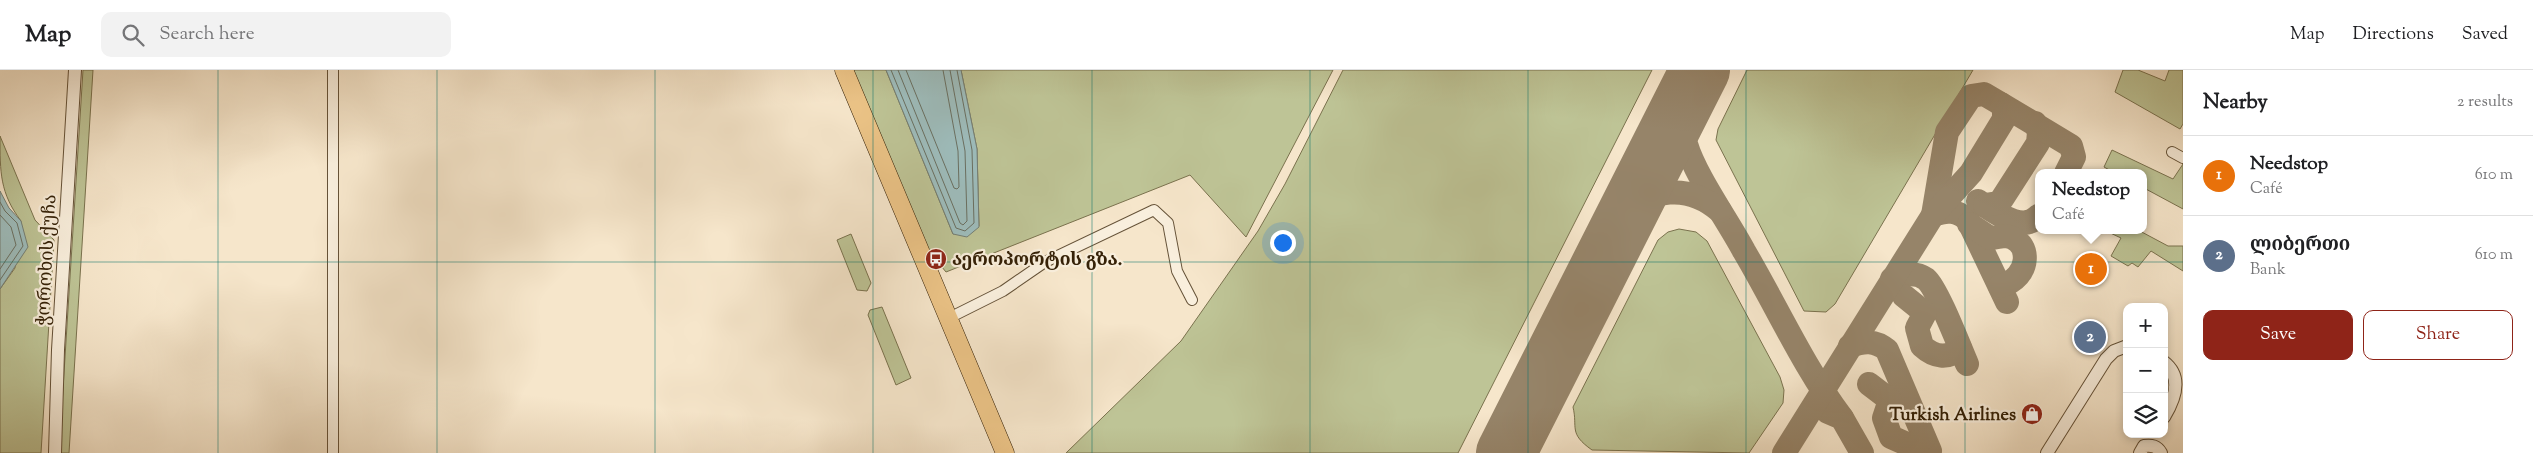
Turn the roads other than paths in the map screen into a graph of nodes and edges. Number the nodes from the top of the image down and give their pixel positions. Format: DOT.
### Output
graph roads {
  1 [pos="75,70"];
  2 [pos="333,70"];
  3 [pos="844,70"];
  4 [pos="2172,152"];
  5 [pos="2183,158"];
  6 [pos="1192,300"];
  7 [pos="949,318"];
  8 [pos="2123,348"];
  9 [pos="2168,366"];
  10 [pos="2168,410"];
  11 [pos="2157,444"];
  12 [pos="55,453"];
  13 [pos="333,453"];
  14 [pos="1005,453"];
  15 [pos="2046,453"];
  16 [pos="2140,453"];
  1 -- 12 [label="street, ჭოროხის ქუჩა"];
  2 -- 13 [label="street"];
  3 -- 7 [label="highway"];
  4 -- 5 [label="street"];
  6 -- 7 [label="street"];
  7 -- 14 [label="highway"];
  8 -- 15 [label="street"];
  9 -- 10 [label="street"];
  11 -- 16 [label="street"];
}
